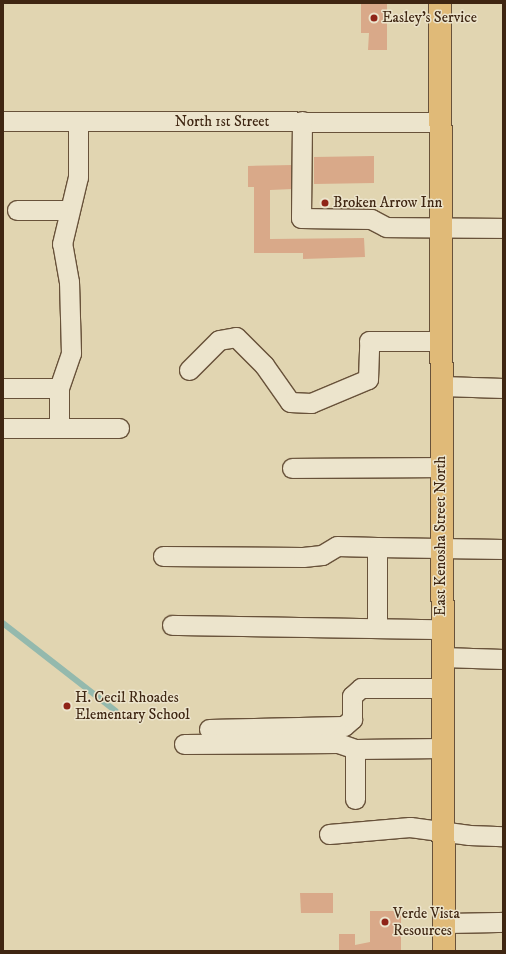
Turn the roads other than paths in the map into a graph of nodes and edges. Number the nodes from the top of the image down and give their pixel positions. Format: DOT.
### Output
graph roads {
  1 [pos="440,3"];
  2 [pos="3,121"];
  3 [pos="78,122"];
  4 [pos="302,122"];
  5 [pos="441,122"];
  6 [pos="17,210"];
  7 [pos="67,210"];
  8 [pos="441,227"];
  9 [pos="503,228"];
  10 [pos="442,341"];
  11 [pos="190,370"];
  12 [pos="442,386"];
  13 [pos="3,388"];
  14 [pos="60,388"];
  15 [pos="503,388"];
  16 [pos="3,428"];
  17 [pos="59,428"];
  18 [pos="119,428"];
  19 [pos="441,467"];
  20 [pos="292,468"];
  21 [pos="377,547"];
  22 [pos="441,548"];
  23 [pos="503,549"];
  24 [pos="163,556"];
  25 [pos="172,625"];
  26 [pos="377,626"];
  27 [pos="441,629"];
  28 [pos="442,657"];
  29 [pos="503,659"];
  30 [pos="442,688"];
  31 [pos="209,729"];
  32 [pos="184,744"];
  33 [pos="355,748"];
  34 [pos="442,748"];
  35 [pos="355,799"];
  36 [pos="443,830"];
  37 [pos="329,834"];
  38 [pos="503,836"];
  39 [pos="503,922"];
  40 [pos="444,923"];
  41 [pos="444,951"];
  1 -- 5 [label="main road, East Kenosha Street North"];
  2 -- 3 [label="street, North 1st Street"];
  3 -- 4 [label="street, North 1st Street"];
  3 -- 7 [label="street"];
  4 -- 5 [label="street, North 1st Street"];
  4 -- 8 [label="street"];
  5 -- 8 [label="main road, East Kenosha Street North"];
  6 -- 7 [label="street"];
  7 -- 14 [label="street"];
  8 -- 9 [label="street"];
  8 -- 10 [label="main road, East Kenosha Street North"];
  10 -- 11 [label="street"];
  10 -- 12 [label="main road, East Kenosha Street North"];
  12 -- 15 [label="street"];
  12 -- 19 [label="main road, East Kenosha Street North"];
  13 -- 14 [label="street"];
  14 -- 17 [label="street"];
  16 -- 17 [label="street"];
  17 -- 18 [label="street"];
  19 -- 20 [label="street"];
  19 -- 22 [label="main road, East Kenosha Street North"];
  21 -- 22 [label="street"];
  21 -- 24 [label="street"];
  21 -- 26 [label="street"];
  22 -- 23 [label="street"];
  22 -- 27 [label="main road, East Kenosha Street North"];
  25 -- 26 [label="street"];
  26 -- 27 [label="street"];
  27 -- 28 [label="main road, East Kenosha Street North"];
  28 -- 29 [label="street"];
  28 -- 30 [label="main road, East Kenosha Street North"];
  30 -- 31 [label="street"];
  30 -- 34 [label="main road, East Kenosha Street North"];
  32 -- 33 [label="street"];
  33 -- 34 [label="street"];
  33 -- 35 [label="street"];
  34 -- 36 [label="main road, East Kenosha Street North"];
  36 -- 37 [label="street"];
  36 -- 38 [label="street"];
  36 -- 40 [label="main road, East Kenosha Street North"];
  39 -- 40 [label="street"];
  40 -- 41 [label="main road, East Kenosha Street North"];
}
